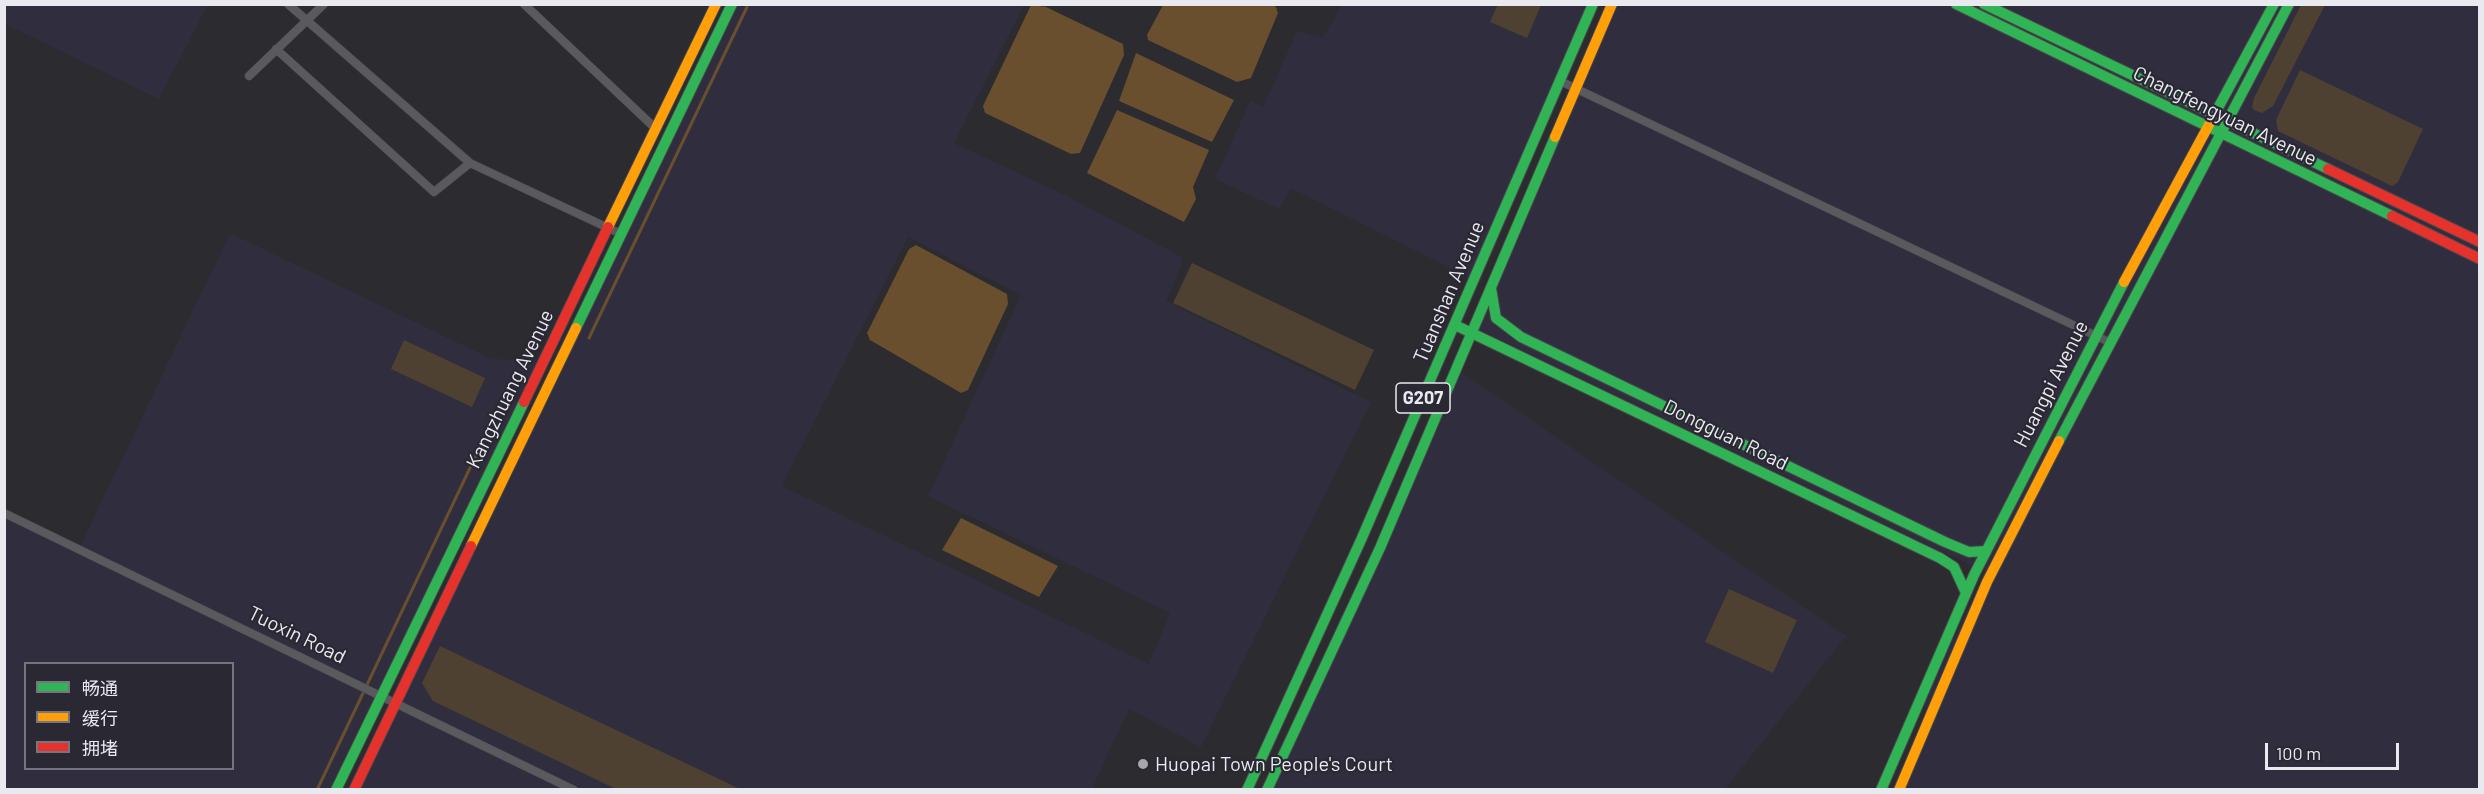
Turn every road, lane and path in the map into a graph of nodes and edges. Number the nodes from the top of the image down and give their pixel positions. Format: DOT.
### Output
graph roads {
  1 [pos="288,4"];
  2 [pos="324,4"];
  3 [pos="524,4"];
  4 [pos="716,4"];
  5 [pos="732,4"];
  6 [pos="1593,4"];
  7 [pos="1612,4"];
  8 [pos="1956,4"];
  9 [pos="1984,4"];
  10 [pos="2274,4"];
  11 [pos="2289,4"];
  12 [pos="307,20"];
  13 [pos="276,49"];
  14 [pos="249,76"];
  15 [pos="1560,81"];
  16 [pos="1577,88"];
  17 [pos="2215,115"];
  18 [pos="2227,121"];
  19 [pos="2208,128"];
  20 [pos="656,129"];
  21 [pos="2220,134"];
  22 [pos="470,163"];
  23 [pos="609,228"];
  24 [pos="621,234"];
  25 [pos="2480,242"];
  26 [pos="2480,259"];
  27 [pos="1491,288"];
  28 [pos="1455,325"];
  29 [pos="1472,333"];
  30 [pos="2096,335"];
  31 [pos="2109,342"];
  32 [pos="4,513"];
  33 [pos="1986,551"];
  34 [pos="1966,593"];
  35 [pos="381,694"];
  36 [pos="396,702"];
  37 [pos="336,789"];
  38 [pos="354,789"];
  39 [pos="574,789"];
  40 [pos="1247,789"];
  41 [pos="1267,789"];
  42 [pos="1881,789"];
  43 [pos="1899,789"];
  1 -- 12 [label="street"];
  2 -- 12 [label="street"];
  3 -- 20 [label="street"];
  4 -- 20 [label="main road, Kangzhuang Avenue"];
  5 -- 24 [label="main road, Kangzhuang Avenue"];
  6 -- 15 [label="main road, Tuanshan Avenue / G207"];
  7 -- 16 [label="main road, Tuanshan Avenue / G207"];
  8 -- 19 [label="main road, Changfengyuan Avenue"];
  9 -- 17 [label="main road, Changfengyuan Avenue"];
  10 -- 17 [label="main road, Huangpi Avenue"];
  11 -- 18 [label="main road, Huangpi Avenue"];
  12 -- 13 [label="street"];
  12 -- 22 [label="street"];
  13 -- 14 [label="street"];
  13 -- 22 [label="street"];
  15 -- 16 [label="street"];
  15 -- 28 [label="main road, Tuanshan Avenue / G207"];
  16 -- 27 [label="main road, Tuanshan Avenue / G207"];
  16 -- 30 [label="street"];
  17 -- 18 [label="main road, Changfengyuan Avenue"];
  17 -- 19 [label="main road, Huangpi Avenue"];
  18 -- 21 [label="main road, Huangpi Avenue"];
  18 -- 25 [label="main road, Changfengyuan Avenue"];
  19 -- 21 [label="main road, Changfengyuan Avenue"];
  19 -- 30 [label="main road, Huangpi Avenue"];
  20 -- 23 [label="main road, Kangzhuang Avenue"];
  21 -- 26 [label="main road, Changfengyuan Avenue"];
  21 -- 31 [label="main road, Huangpi Avenue"];
  22 -- 23 [label="street"];
  23 -- 24 [label="street"];
  23 -- 35 [label="main road, Kangzhuang Avenue"];
  24 -- 36 [label="main road, Kangzhuang Avenue"];
  27 -- 29 [label="main road, Tuanshan Avenue / G207"];
  27 -- 33 [label="main road, Dongguan Road"];
  28 -- 29 [label="main road, Dongguan Road"];
  28 -- 40 [label="main road, Tuanshan Avenue / G207"];
  29 -- 34 [label="main road, Dongguan Road"];
  29 -- 41 [label="main road, Tuanshan Avenue / G207"];
  30 -- 31 [label="street"];
  30 -- 33 [label="main road, Huangpi Avenue"];
  31 -- 43 [label="main road, Huangpi Avenue"];
  32 -- 35 [label="street, Tuoxin Road"];
  33 -- 34 [label="main road, Huangpi Avenue"];
  34 -- 42 [label="main road, Huangpi Avenue"];
  35 -- 36 [label="street, Tuoxin Road"];
  35 -- 37 [label="main road, Kangzhuang Avenue"];
  36 -- 38 [label="main road, Kangzhuang Avenue"];
  36 -- 39 [label="street, Tuoxin Road"];
}
